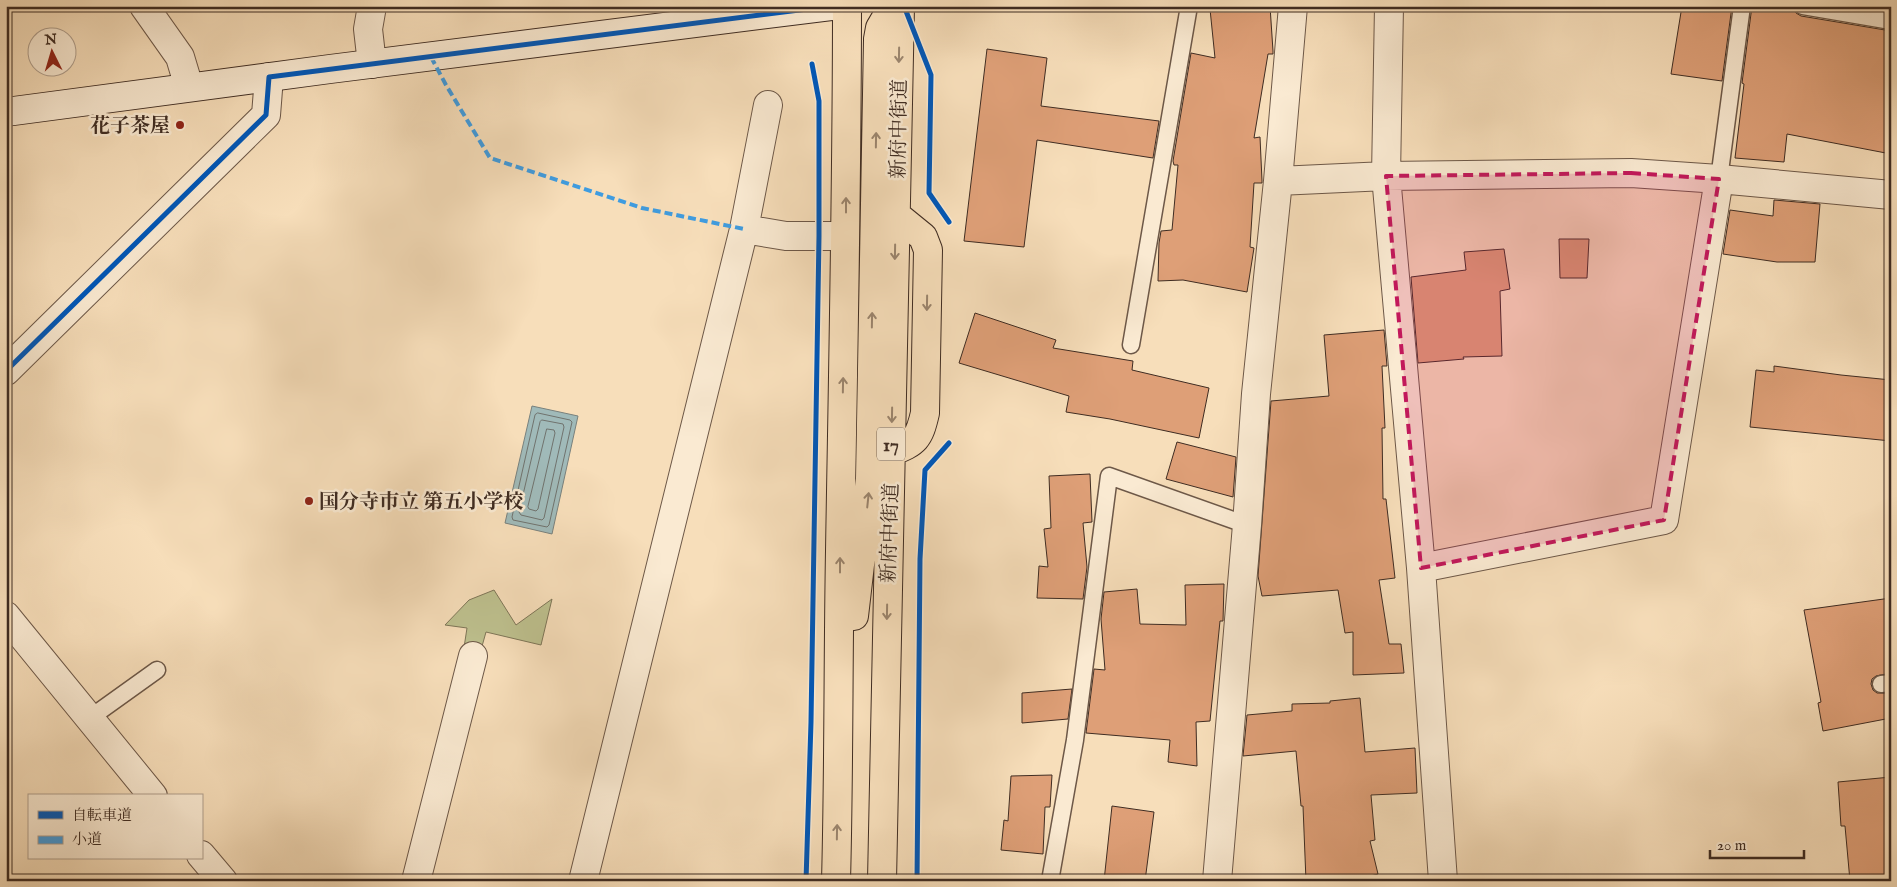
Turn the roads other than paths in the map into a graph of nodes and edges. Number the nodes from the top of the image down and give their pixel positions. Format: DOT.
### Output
graph roads {
  1 [pos="144,6"];
  2 [pos="372,6"];
  3 [pos="831,6"];
  4 [pos="847,6"];
  5 [pos="893,6"];
  6 [pos="900,6"];
  7 [pos="1189,6"];
  8 [pos="1293,6"];
  9 [pos="1389,6"];
  10 [pos="1742,6"];
  11 [pos="1804,6"];
  12 [pos="1891,22"];
  13 [pos="372,64"];
  14 [pos="269,77"];
  15 [pos="189,87"];
  16 [pos="768,105"];
  17 [pos="6,112"];
  18 [pos="1386,176"];
  19 [pos="1719,179"];
  20 [pos="1278,181"];
  21 [pos="1891,195"];
  22 [pos="744,229"];
  23 [pos="845,236"];
  24 [pos="1131,345"];
  25 [pos="6,371"];
  26 [pos="1247,525"];
  27 [pos="1421,568"];
  28 [pos="6,616"];
  29 [pos="472,656"];
  30 [pos="158,670"];
  31 [pos="90,718"];
  32 [pos="840,722"];
  33 [pos="151,794"];
  34 [pos="202,855"];
  35 [pos="223,881"];
  36 [pos="416,881"];
  37 [pos="583,881"];
  38 [pos="836,881"];
  39 [pos="882,881"];
  40 [pos="1050,881"];
  41 [pos="1217,881"];
  42 [pos="1443,881"];
  1 -- 15 [label="street"];
  2 -- 13 [label="street"];
  3 -- 13 [label="street"];
  23 -- 4 [label="main road, 新府中街道 / 17, one-way"];
  32 -- 5 [label="main road, 新府中街道 / 17, one-way"];
  6 -- 39 [label="main road, 新府中街道 / 17, one-way"];
  7 -- 24 [label="lane"];
  8 -- 20 [label="street"];
  9 -- 18 [label="street"];
  10 -- 19 [label="lane"];
  11 -- 12 [label="lane"];
  13 -- 14 [label="street"];
  14 -- 15 [label="street"];
  14 -- 25 [label="street"];
  15 -- 17 [label="street"];
  16 -- 22 [label="street"];
  18 -- 19 [label="street"];
  18 -- 20 [label="street"];
  18 -- 27 [label="street"];
  19 -- 21 [label="street"];
  19 -- 27 [label="street"];
  20 -- 26 [label="street"];
  22 -- 23 [label="street"];
  22 -- 37 [label="street"];
  32 -- 23 [label="main road, 新府中街道 / 17, one-way"];
  26 -- 40 [label="lane"];
  26 -- 41 [label="street"];
  27 -- 42 [label="street"];
  28 -- 31 [label="street"];
  29 -- 36 [label="street"];
  30 -- 31 [label="lane"];
  31 -- 33 [label="street"];
  38 -- 32 [label="main road, 新府中街道 / 17, one-way"];
  34 -- 35 [label="street"];
}
